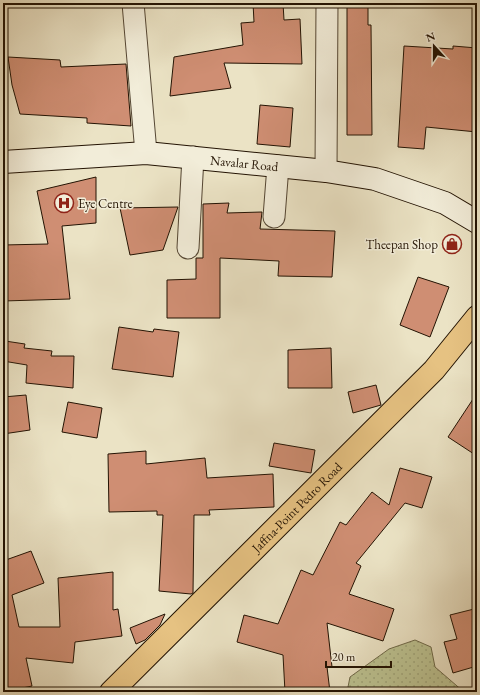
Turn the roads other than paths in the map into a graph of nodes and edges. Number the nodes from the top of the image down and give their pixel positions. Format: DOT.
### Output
graph roads {
  1 [pos="133,3"];
  2 [pos="327,3"];
  3 [pos="146,153"];
  4 [pos="193,157"];
  5 [pos="3,162"];
  6 [pos="278,166"];
  7 [pos="326,171"];
  8 [pos="274,217"];
  9 [pos="477,222"];
  10 [pos="188,248"];
  11 [pos="477,317"];
  12 [pos="111,692"];
  1 -- 3 [label="street"];
  2 -- 7 [label="street"];
  3 -- 4 [label="street, Navalar Road"];
  3 -- 5 [label="street, Navalar Road"];
  4 -- 6 [label="street, Navalar Road"];
  4 -- 10 [label="street"];
  6 -- 7 [label="street, Navalar Road"];
  6 -- 8 [label="street"];
  7 -- 9 [label="street, Navalar Road"];
  11 -- 12 [label="main road, Jaffna-Point Pedro Road"];
}
